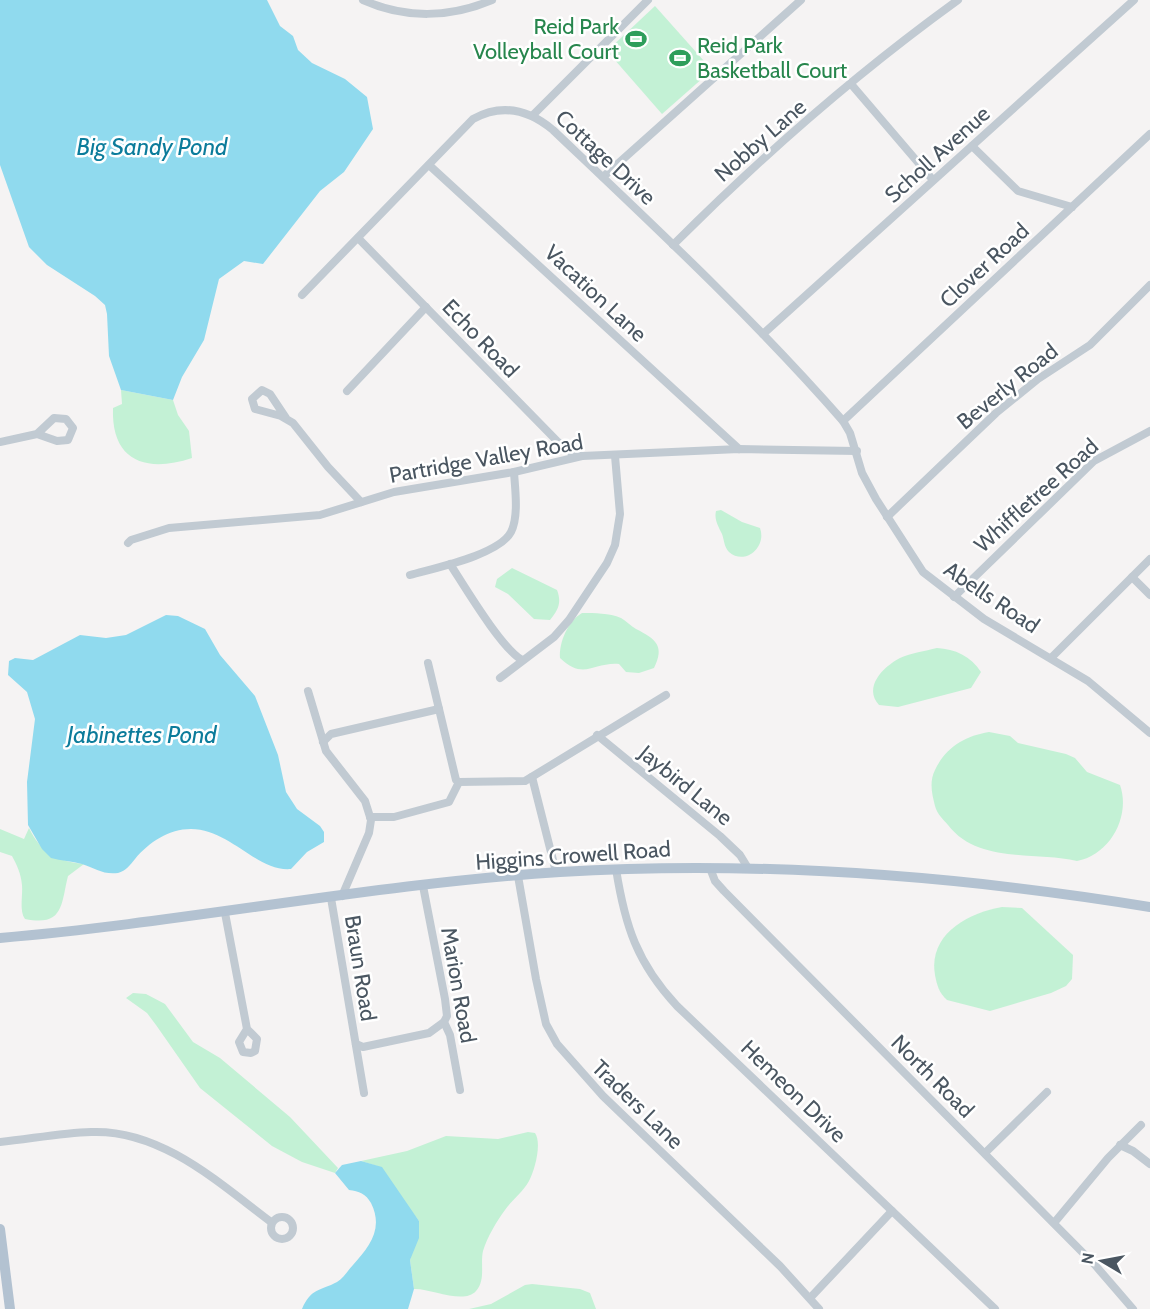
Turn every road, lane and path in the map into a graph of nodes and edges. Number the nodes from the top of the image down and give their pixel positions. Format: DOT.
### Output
graph roads {
  1 [pos="363,0"];
  2 [pos="492,0"];
  3 [pos="648,0"];
  4 [pos="801,0"];
  5 [pos="958,0"];
  6 [pos="1134,0"];
  7 [pos="851,84"];
  8 [pos="532,116"];
  9 [pos="1150,134"];
  10 [pos="972,146"];
  11 [pos="429,165"];
  12 [pos="603,177"];
  13 [pos="933,180"];
  14 [pos="1072,207"];
  15 [pos="358,238"];
  16 [pos="673,244"];
  17 [pos="1150,285"];
  18 [pos="302,295"];
  19 [pos="426,307"];
  20 [pos="763,334"];
  21 [pos="347,391"];
  22 [pos="286,418"];
  23 [pos="843,421"];
  24 [pos="1150,431"];
  25 [pos="37,434"];
  26 [pos="0,442"];
  27 [pos="739,449"];
  28 [pos="857,451"];
  29 [pos="582,456"];
  30 [pos="615,456"];
  31 [pos="514,472"];
  32 [pos="361,502"];
  33 [pos="887,517"];
  34 [pos="129,543"];
  35 [pos="1150,559"];
  36 [pos="450,564"];
  37 [pos="410,574"];
  38 [pos="1132,577"];
  39 [pos="1150,595"];
  40 [pos="954,597"];
  41 [pos="1052,657"];
  42 [pos="522,660"];
  43 [pos="428,663"];
  44 [pos="500,678"];
  45 [pos="308,691"];
  46 [pos="666,694"];
  47 [pos="439,709"];
  48 [pos="1149,729"];
  49 [pos="597,735"];
  50 [pos="323,742"];
  51 [pos="532,777"];
  52 [pos="459,782"];
  53 [pos="370,817"];
  54 [pos="710,868"];
  55 [pos="748,868"];
  56 [pos="616,869"];
  57 [pos="556,872"];
  58 [pos="518,876"];
  59 [pos="423,886"];
  60 [pos="337,897"];
  61 [pos="1150,907"];
  62 [pos="225,913"];
  63 [pos="0,938"];
  64 [pos="444,1022"];
  65 [pos="247,1029"];
  66 [pos="356,1044"];
  67 [pos="460,1090"];
  68 [pos="1047,1092"];
  69 [pos="364,1094"];
  70 [pos="1141,1125"];
  71 [pos="0,1142"];
  72 [pos="1120,1145"];
  73 [pos="985,1153"];
  74 [pos="1150,1164"];
  75 [pos="892,1211"];
  76 [pos="271,1222"];
  77 [pos="1054,1223"];
  78 [pos="0,1229"];
  79 [pos="811,1297"];
  80 [pos="10,1309"];
  81 [pos="819,1309"];
  82 [pos="995,1309"];
  83 [pos="1133,1309"];
  1 -- 2 [label="street"];
  3 -- 8 [label="street"];
  4 -- 12 [label="street"];
  5 -- 7 [label="street, Nobby Lane"];
  6 -- 10 [label="street, Scholl Avenue"];
  7 -- 13 [label="street"];
  7 -- 16 [label="street, Nobby Lane"];
  8 -- 11 [label="street, Cottage Drive"];
  8 -- 12 [label="street, Cottage Drive"];
  9 -- 14 [label="street, Clover Road"];
  10 -- 13 [label="street, Scholl Avenue"];
  10 -- 14 [label="street"];
  11 -- 15 [label="street, Cottage Drive"];
  11 -- 27 [label="street, Vacation Lane"];
  12 -- 16 [label="street, Cottage Drive"];
  13 -- 20 [label="street, Scholl Avenue"];
  14 -- 23 [label="street, Clover Road"];
  15 -- 18 [label="street, Cottage Drive"];
  15 -- 19 [label="street, Echo Road"];
  16 -- 20 [label="street, Cottage Drive"];
  17 -- 33 [label="street, Beverly Road"];
  19 -- 21 [label="street"];
  19 -- 29 [label="street, Echo Road"];
  20 -- 23 [label="street, Cottage Drive"];
  22 -- 32 [label="street"];
  23 -- 28 [label="street, Abells Road"];
  24 -- 40 [label="street, Whiffletree Road"];
  25 -- 26 [label="street"];
  27 -- 28 [label="street, Partridge Valley Road"];
  27 -- 30 [label="street, Partridge Valley Road"];
  28 -- 33 [label="street, Abells Road"];
  29 -- 30 [label="street, Partridge Valley Road"];
  29 -- 31 [label="street, Partridge Valley Road"];
  30 -- 42 [label="street"];
  31 -- 32 [label="street, Partridge Valley Road"];
  31 -- 36 [label="street"];
  32 -- 34 [label="street, Partridge Valley Road"];
  33 -- 40 [label="street, Abells Road"];
  35 -- 38 [label="street"];
  36 -- 37 [label="street"];
  36 -- 42 [label="street"];
  38 -- 39 [label="street"];
  38 -- 41 [label="street"];
  40 -- 41 [label="street, Abells Road"];
  41 -- 48 [label="street, Abells Road"];
  42 -- 44 [label="street"];
  43 -- 47 [label="street"];
  45 -- 50 [label="street"];
  46 -- 49 [label="street, Jaybird Lane"];
  47 -- 50 [label="street"];
  47 -- 52 [label="street"];
  49 -- 51 [label="street, Jaybird Lane"];
  49 -- 55 [label="street, Jaybird Lane"];
  50 -- 53 [label="street"];
  51 -- 52 [label="street, Jaybird Lane"];
  51 -- 57 [label="street"];
  52 -- 53 [label="street"];
  53 -- 60 [label="street"];
  54 -- 55 [label="main road, Higgins Crowell Road"];
  54 -- 56 [label="main road, Higgins Crowell Road"];
  54 -- 73 [label="street, North Road"];
  55 -- 61 [label="main road, Higgins Crowell Road"];
  56 -- 57 [label="main road, Higgins Crowell Road"];
  56 -- 75 [label="street, Hemeon Drive"];
  57 -- 58 [label="main road, Higgins Crowell Road"];
  58 -- 59 [label="main road, Higgins Crowell Road"];
  58 -- 79 [label="street, Traders Lane"];
  59 -- 60 [label="main road, Higgins Crowell Road"];
  59 -- 64 [label="street, Marion Road"];
  60 -- 62 [label="main road, Higgins Crowell Road"];
  60 -- 66 [label="street, Braun Road"];
  62 -- 63 [label="main road, Higgins Crowell Road"];
  62 -- 65 [label="street"];
  64 -- 66 [label="street, Braun Road"];
  64 -- 67 [label="street, Marion Road"];
  66 -- 69 [label="street, Braun Road"];
  68 -- 73 [label="street"];
  70 -- 72 [label="street"];
  71 -- 76 [label="street"];
  72 -- 74 [label="street"];
  72 -- 77 [label="street"];
  73 -- 77 [label="street, North Road"];
  75 -- 79 [label="street"];
  75 -- 82 [label="street, Hemeon Drive"];
  77 -- 83 [label="street, North Road"];
  78 -- 80 [label="main road"];
  79 -- 81 [label="street, Traders Lane"];
}
